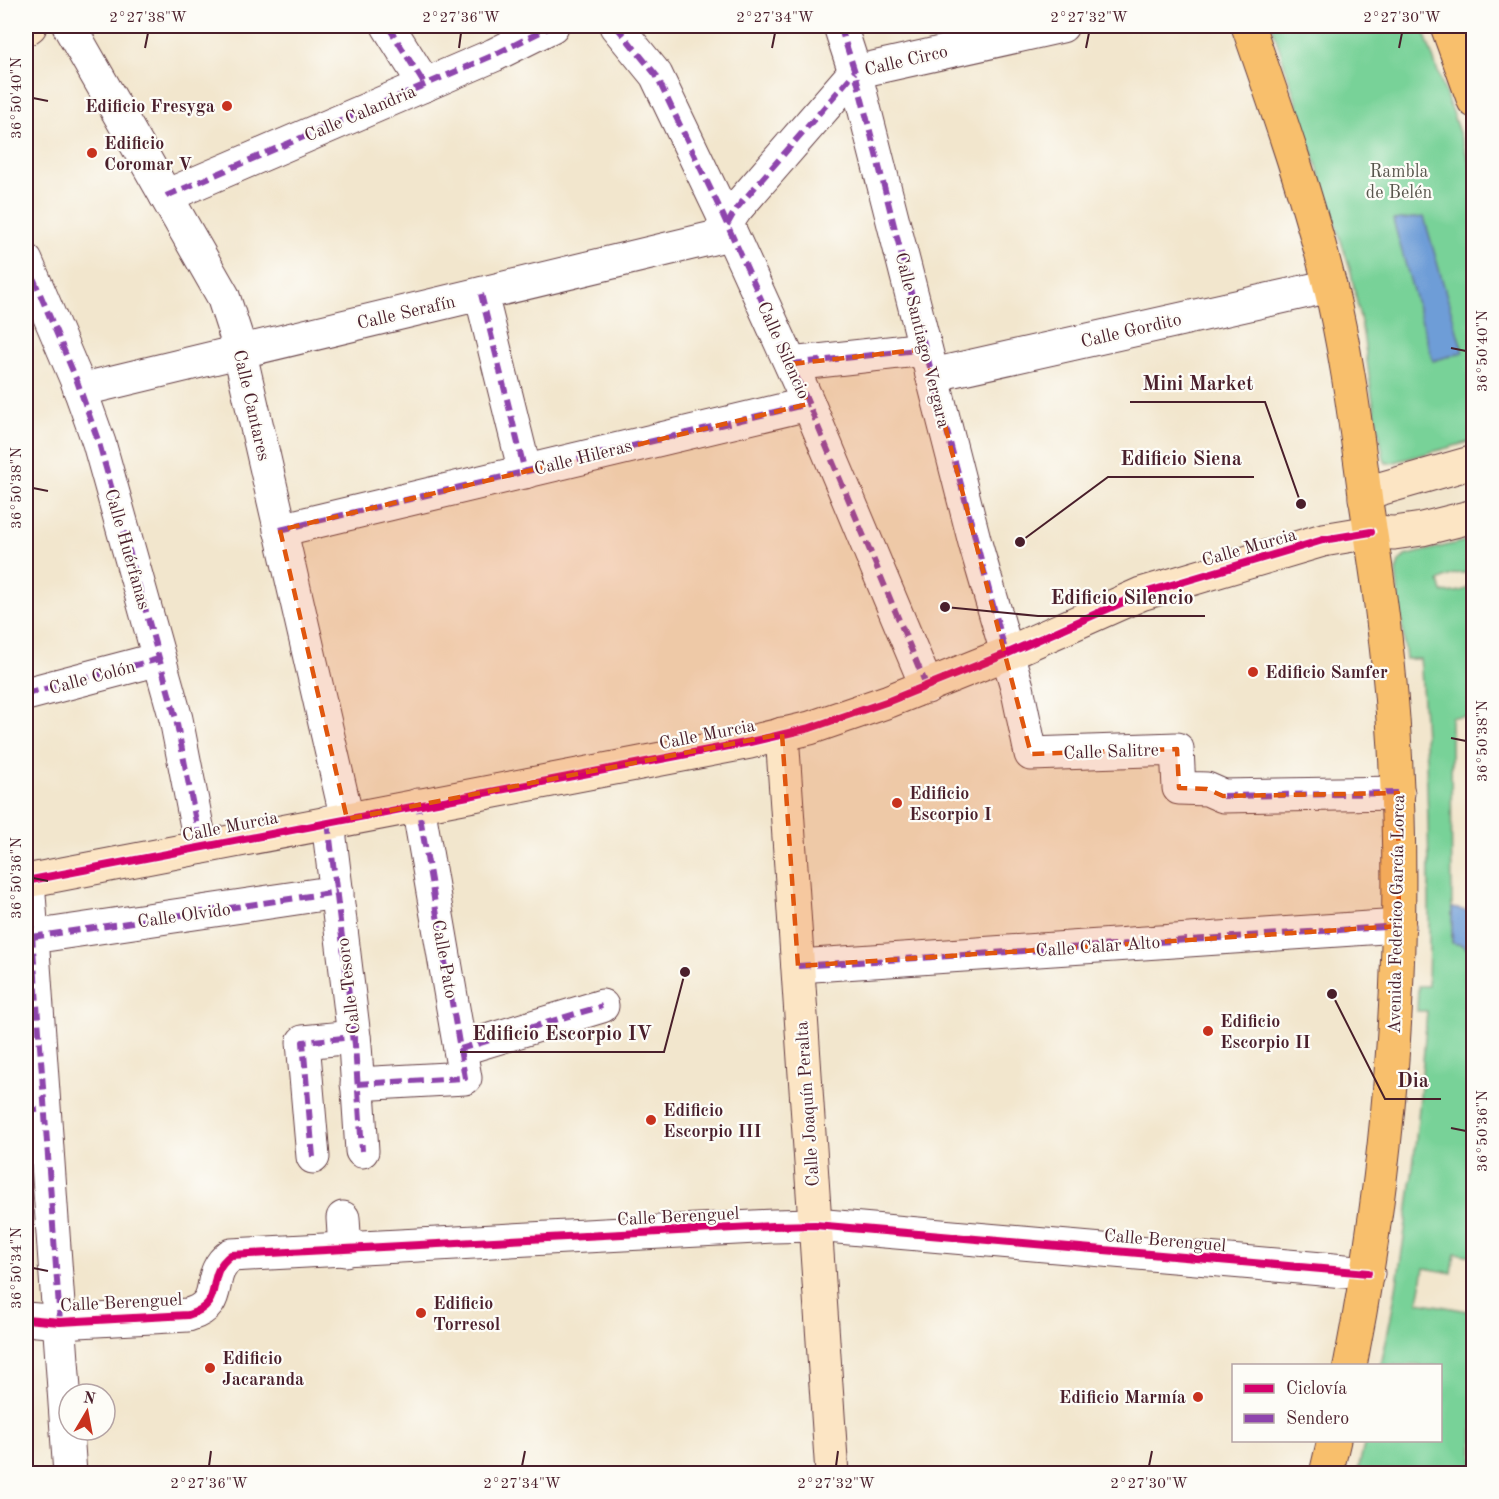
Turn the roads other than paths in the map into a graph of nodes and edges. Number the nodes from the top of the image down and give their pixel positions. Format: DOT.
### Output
graph roads {
  1 [pos="30,26"];
  2 [pos="69,26"];
  3 [pos="388,26"];
  4 [pos="552,26"];
  5 [pos="616,26"];
  6 [pos="840,26"];
  7 [pos="1062,26"];
  8 [pos="1248,26"];
  9 [pos="1447,26"];
  10 [pos="26,29"];
  11 [pos="855,72"];
  12 [pos="425,85"];
  13 [pos="1473,101"];
  14 [pos="166,196"];
  15 [pos="727,225"];
  16 [pos="26,261"];
  17 [pos="1330,286"];
  18 [pos="482,294"];
  19 [pos="240,351"];
  20 [pos="929,362"];
  21 [pos="791,364"];
  22 [pos="80,390"];
  23 [pos="808,404"];
  24 [pos="1473,462"];
  25 [pos="525,472"];
  26 [pos="1365,498"];
  27 [pos="1473,516"];
  28 [pos="280,530"];
  29 [pos="1371,532"];
  30 [pos="1006,654"];
  31 [pos="159,659"];
  32 [pos="927,687"];
  33 [pos="26,694"];
  34 [pos="782,734"];
  35 [pos="1398,793"];
  36 [pos="418,805"];
  37 [pos="337,820"];
  38 [pos="201,847"];
  39 [pos="27,881"];
  40 [pos="337,892"];
  41 [pos="1399,926"];
  42 [pos="32,937"];
  43 [pos="798,966"];
  44 [pos="602,1006"];
  45 [pos="31,1010"];
  46 [pos="354,1037"];
  47 [pos="460,1049"];
  48 [pos="357,1084"];
  49 [pos="35,1110"];
  50 [pos="362,1151"];
  51 [pos="314,1157"];
  52 [pos="815,1225"];
  53 [pos="1368,1273"];
  54 [pos="26,1319"];
  55 [pos="60,1322"];
  56 [pos="1350,1364"];
  57 [pos="1334,1442"];
  58 [pos="70,1473"];
  59 [pos="832,1473"];
  60 [pos="1326,1473"];
  1 -- 10 [label="main road"];
  2 -- 14 [label="street, Calle Cantares"];
  3 -- 12 [label="street"];
  4 -- 12 [label="street, Calle Calandria"];
  5 -- 15 [label="street, Calle Silencio"];
  6 -- 11 [label="street, Calle Santiago Vergara"];
  7 -- 11 [label="street, Calle Circo"];
  8 -- 17 [label="main road, Avenida Federico García Lorca"];
  9 -- 13 [label="main road"];
  11 -- 15 [label="street"];
  11 -- 20 [label="street, Calle Santiago Vergara"];
  12 -- 14 [label="street, Calle Calandria"];
  14 -- 19 [label="street, Calle Cantares"];
  15 -- 18 [label="street, Calle Serafín"];
  15 -- 21 [label="street, Calle Silencio"];
  16 -- 22 [label="street, Calle Huérfanas"];
  17 -- 20 [label="street, Calle Gordito"];
  17 -- 26 [label="main road, Avenida Federico García Lorca"];
  18 -- 19 [label="street, Calle Serafín"];
  18 -- 25 [label="street"];
  19 -- 22 [label="street, Calle Serafín"];
  19 -- 28 [label="street, Calle Cantares"];
  20 -- 21 [label="street, Calle Gordito"];
  20 -- 30 [label="street, Calle Santiago Vergara"];
  21 -- 23 [label="street, Calle Silencio"];
  22 -- 31 [label="street, Calle Huérfanas"];
  23 -- 25 [label="street, Calle Hileras"];
  23 -- 32 [label="street, Calle Silencio"];
  24 -- 26 [label="main road"];
  25 -- 28 [label="street, Calle Hileras"];
  26 -- 29 [label="main road, Avenida Federico García Lorca"];
  27 -- 29 [label="main road, Calle Murcia"];
  28 -- 37 [label="street, Calle Cantares"];
  29 -- 30 [label="main road, Calle Murcia"];
  29 -- 35 [label="main road, Avenida Federico García Lorca"];
  30 -- 32 [label="main road, Calle Murcia"];
  30 -- 35 [label="street, Calle Salitre"];
  31 -- 33 [label="street, Calle Colón"];
  31 -- 38 [label="street, Calle Huérfanas"];
  32 -- 34 [label="main road, Calle Murcia"];
  34 -- 36 [label="main road, Calle Murcia"];
  34 -- 43 [label="main road, Calle Joaquín Peralta"];
  35 -- 41 [label="main road, Avenida Federico García Lorca"];
  36 -- 37 [label="main road, Calle Murcia"];
  36 -- 47 [label="street, Calle Pato"];
  37 -- 38 [label="main road, Calle Murcia"];
  37 -- 40 [label="street, Calle Tesoro"];
  38 -- 39 [label="main road, Calle Murcia"];
  39 -- 42 [label="street"];
  40 -- 42 [label="street, Calle Olvido"];
  40 -- 46 [label="street, Calle Tesoro"];
  41 -- 43 [label="street, Calle Calar Alto"];
  41 -- 53 [label="main road, Avenida Federico García Lorca"];
  42 -- 45 [label="street"];
  43 -- 52 [label="main road, Calle Joaquín Peralta"];
  44 -- 47 [label="street"];
  45 -- 49 [label="street"];
  46 -- 48 [label="street, Calle Tesoro"];
  46 -- 51 [label="street"];
  47 -- 48 [label="street, Calle Pato"];
  48 -- 50 [label="street, Calle Tesoro"];
  49 -- 55 [label="street"];
  52 -- 53 [label="street, Calle Berenguel"];
  52 -- 55 [label="street, Calle Berenguel"];
  52 -- 59 [label="main road, Calle Joaquín Peralta"];
  53 -- 56 [label="main road, Avenida Federico García Lorca"];
  54 -- 55 [label="street, Calle Berenguel"];
  55 -- 58 [label="street"];
  57 -- 60 [label="main road"];
}
